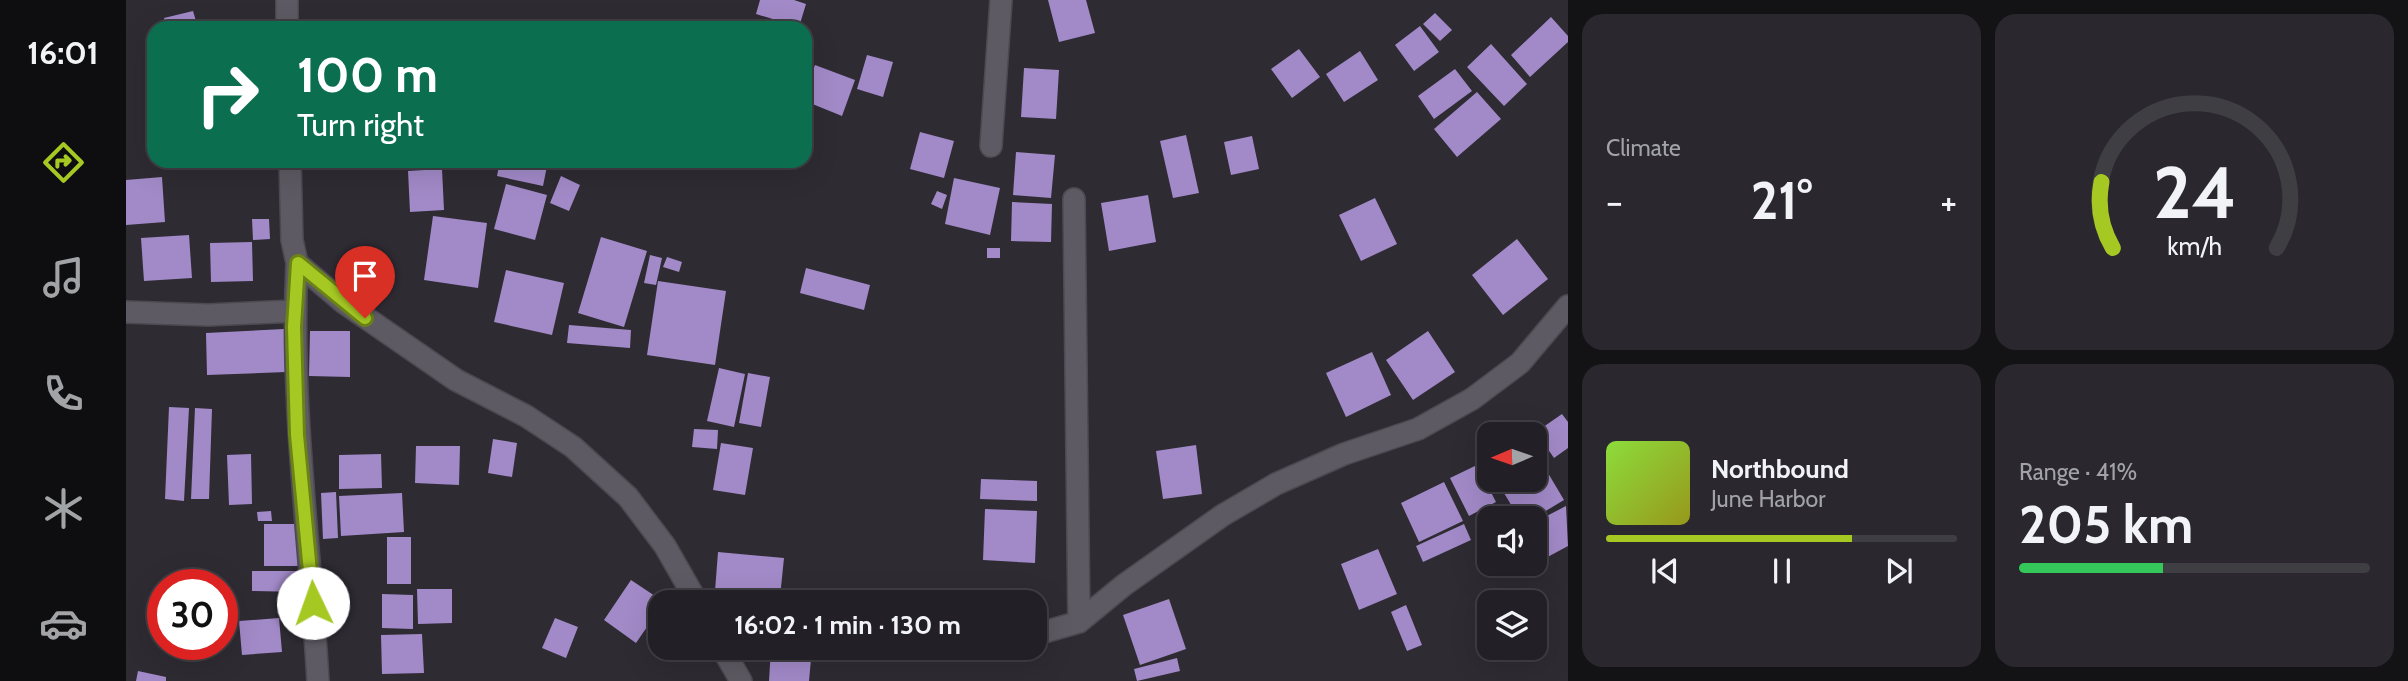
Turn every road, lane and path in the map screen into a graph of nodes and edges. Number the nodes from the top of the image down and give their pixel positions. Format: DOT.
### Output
graph roads {
  1 [pos="287,0"];
  2 [pos="1001,0"];
  3 [pos="287,21"];
  4 [pos="991,146"];
  5 [pos="290,168"];
  6 [pos="1074,199"];
  7 [pos="298,263"];
  8 [pos="1568,306"];
  9 [pos="295,311"];
  10 [pos="126,312"];
  11 [pos="690,590"];
  12 [pos="1079,622"];
  13 [pos="1047,631"];
  14 [pos="729,660"];
  15 [pos="318,681"];
  16 [pos="741,681"];
  1 -- 3 [label="street"];
  2 -- 4 [label="street"];
  5 -- 7 [label="street"];
  6 -- 12 [label="street"];
  7 -- 9 [label="street"];
  7 -- 11 [label="street"];
  8 -- 12 [label="street"];
  9 -- 10 [label="street"];
  9 -- 15 [label="street"];
  12 -- 13 [label="street"];
  14 -- 16 [label="street"];
}
